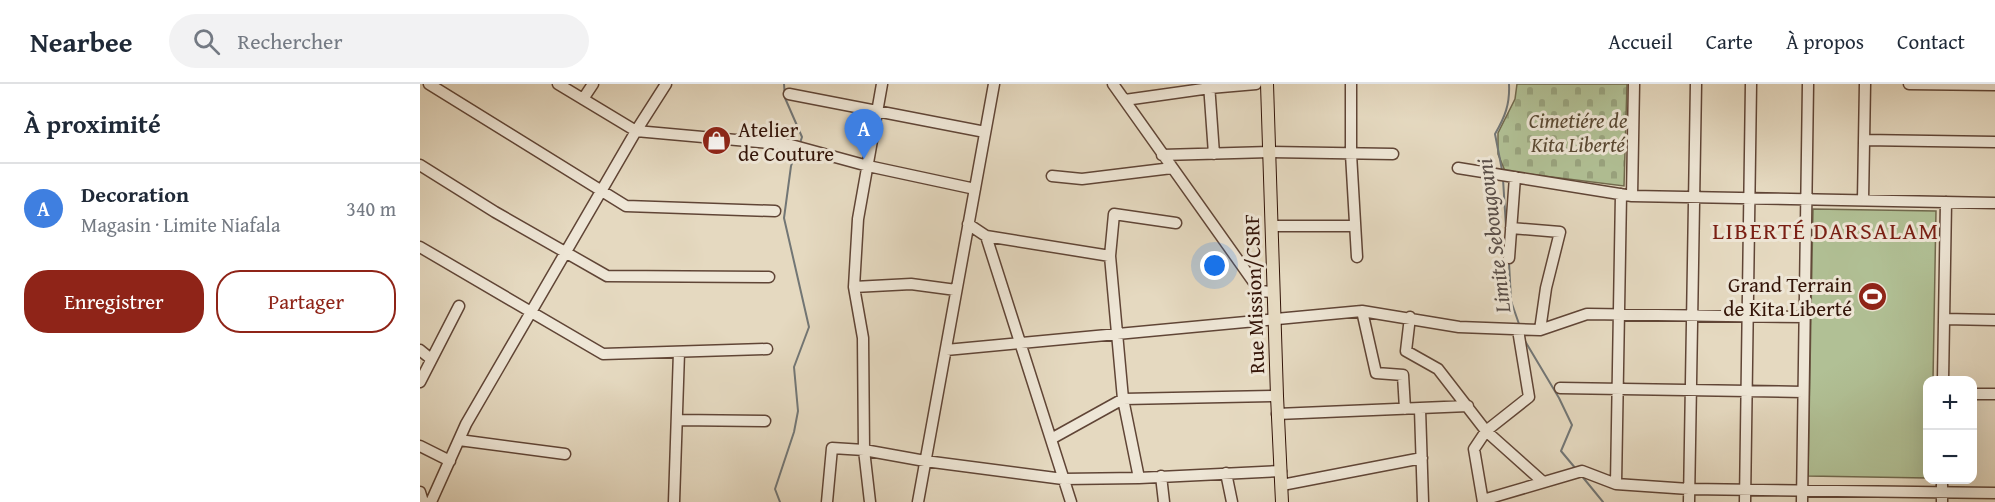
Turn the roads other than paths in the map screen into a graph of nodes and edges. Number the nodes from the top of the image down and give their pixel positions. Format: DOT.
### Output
graph roads {
  1 [pos="429,84"];
  2 [pos="558,84"];
  3 [pos="593,84"];
  4 [pos="666,84"];
  5 [pos="882,84"];
  6 [pos="994,84"];
  7 [pos="1113,84"];
  8 [pos="1256,84"];
  9 [pos="1267,84"];
  10 [pos="1351,84"];
  11 [pos="1634,84"];
  12 [pos="1696,84"];
  13 [pos="1751,84"];
  14 [pos="1808,84"];
  15 [pos="1865,84"];
  16 [pos="1909,84"];
  17 [pos="1924,84"];
  18 [pos="1995,85"];
  19 [pos="1209,86"];
  20 [pos="1122,93"];
  21 [pos="789,94"];
  22 [pos="583,99"];
  23 [pos="878,111"];
  24 [pos="636,131"];
  25 [pos="985,132"];
  26 [pos="1864,140"];
  27 [pos="1995,142"];
  28 [pos="1270,152"];
  29 [pos="1214,154"];
  30 [pos="1351,154"];
  31 [pos="1394,154"];
  32 [pos="1162,155"];
  33 [pos="420,165"];
  34 [pos="868,166"];
  35 [pos="1172,168"];
  36 [pos="1458,168"];
  37 [pos="1052,176"];
  38 [pos="1515,177"];
  39 [pos="975,189"];
  40 [pos="602,191"];
  41 [pos="1626,195"];
  42 [pos="1694,197"];
  43 [pos="1749,198"];
  44 [pos="1806,199"];
  45 [pos="1863,200"];
  46 [pos="1946,202"];
  47 [pos="1995,203"];
  48 [pos="775,211"];
  49 [pos="1176,223"];
  50 [pos="968,224"];
  51 [pos="1272,226"];
  52 [pos="1355,226"];
  53 [pos="1511,228"];
  54 [pos="986,236"];
  55 [pos="420,247"];
  56 [pos="566,253"];
  57 [pos="1110,256"];
  58 [pos="1357,257"];
  59 [pos="1509,258"];
  60 [pos="769,277"];
  61 [pos="854,287"];
  62 [pos="956,290"];
  63 [pos="1274,292"];
  64 [pos="459,306"];
  65 [pos="1362,311"];
  66 [pos="531,313"];
  67 [pos="1619,314"];
  68 [pos="1692,315"];
  69 [pos="1748,316"];
  70 [pos="1410,317"];
  71 [pos="1804,317"];
  72 [pos="1274,318"];
  73 [pos="1944,319"];
  74 [pos="1995,320"];
  75 [pos="1518,330"];
  76 [pos="1540,330"];
  77 [pos="1117,333"];
  78 [pos="1021,344"];
  79 [pos="766,349"];
  80 [pos="420,350"];
  81 [pos="946,350"];
  82 [pos="679,352"];
  83 [pos="431,359"];
  84 [pos="1943,376"];
  85 [pos="420,382"];
  86 [pos="1560,388"];
  87 [pos="1618,388"];
  88 [pos="1691,390"];
  89 [pos="1746,391"];
  90 [pos="1803,392"];
  91 [pos="1977,394"];
  92 [pos="1995,394"];
  93 [pos="1277,396"];
  94 [pos="1123,399"];
  95 [pos="1468,406"];
  96 [pos="1405,409"];
  97 [pos="1420,409"];
  98 [pos="1277,414"];
  99 [pos="677,420"];
  100 [pos="765,421"];
  101 [pos="1486,431"];
  102 [pos="1051,439"];
  103 [pos="459,440"];
  104 [pos="420,446"];
  105 [pos="864,450"];
  106 [pos="566,454"];
  107 [pos="1422,458"];
  108 [pos="450,461"];
  109 [pos="925,461"];
  110 [pos="1281,471"];
  111 [pos="1226,473"];
  112 [pos="1161,476"];
  113 [pos="1139,478"];
  114 [pos="1064,479"];
  115 [pos="1542,481"];
  116 [pos="1282,484"];
  117 [pos="1616,484"];
  118 [pos="1689,489"];
  119 [pos="1745,490"];
  120 [pos="1995,493"];
  121 [pos="1802,496"];
  122 [pos="1873,497"];
  123 [pos="1942,497"];
  124 [pos="425,500"];
  125 [pos="1483,501"];
  126 [pos="674,502"];
  127 [pos="827,502"];
  128 [pos="870,502"];
  129 [pos="918,502"];
  130 [pos="1071,502"];
  131 [pos="1164,502"];
  132 [pos="1232,502"];
  133 [pos="1282,502"];
  134 [pos="1423,502"];
  135 [pos="1689,502"];
  136 [pos="1744,502"];
  1 -- 40 [label="street"];
  2 -- 22 [label="street"];
  3 -- 22 [label="street"];
  4 -- 24 [label="street"];
  5 -- 23 [label="street"];
  6 -- 25 [label="street"];
  7 -- 20 [label="street"];
  8 -- 19 [label="street"];
  9 -- 28 [label="main road, Rue Mission/CSRF"];
  10 -- 30 [label="street"];
  11 -- 41 [label="street"];
  12 -- 42 [label="street"];
  13 -- 43 [label="street"];
  14 -- 44 [label="street"];
  15 -- 26 [label="street"];
  16 -- 17 [label="street"];
  17 -- 18 [label="street"];
  19 -- 20 [label="street"];
  19 -- 29 [label="street"];
  20 -- 32 [label="street"];
  21 -- 23 [label="street"];
  22 -- 24 [label="street"];
  23 -- 25 [label="street"];
  23 -- 34 [label="street"];
  24 -- 34 [label="street"];
  24 -- 40 [label="street"];
  25 -- 39 [label="street"];
  26 -- 27 [label="street"];
  26 -- 45 [label="street"];
  28 -- 29 [label="street"];
  28 -- 30 [label="street"];
  28 -- 51 [label="main road, Rue Mission/CSRF"];
  29 -- 32 [label="street"];
  30 -- 31 [label="street"];
  30 -- 52 [label="street"];
  32 -- 35 [label="street"];
  33 -- 56 [label="street"];
  34 -- 39 [label="street"];
  34 -- 61 [label="street"];
  35 -- 37 [label="street"];
  35 -- 63 [label="street"];
  36 -- 38 [label="street"];
  38 -- 41 [label="street"];
  38 -- 53 [label="street"];
  39 -- 50 [label="street"];
  40 -- 48 [label="street"];
  40 -- 56 [label="street"];
  41 -- 42 [label="street"];
  41 -- 67 [label="street"];
  42 -- 43 [label="street"];
  42 -- 68 [label="street"];
  43 -- 44 [label="street"];
  43 -- 69 [label="street"];
  44 -- 45 [label="street"];
  44 -- 71 [label="street"];
  45 -- 46 [label="street"];
  46 -- 47 [label="street"];
  46 -- 73 [label="street"];
  49 -- 57 [label="street"];
  50 -- 54 [label="street"];
  50 -- 62 [label="street"];
  51 -- 52 [label="street"];
  51 -- 63 [label="main road, Rue Mission/CSRF"];
  52 -- 58 [label="street"];
  53 -- 59 [label="street"];
  53 -- 76 [label="street"];
  54 -- 57 [label="street"];
  54 -- 78 [label="street"];
  55 -- 66 [label="street"];
  56 -- 60 [label="street"];
  56 -- 66 [label="street"];
  57 -- 77 [label="street"];
  61 -- 62 [label="street"];
  61 -- 105 [label="street"];
  62 -- 81 [label="street"];
  63 -- 72 [label="main road, Rue Mission/CSRF"];
  64 -- 83 [label="street"];
  65 -- 70 [label="street"];
  65 -- 72 [label="street"];
  65 -- 96 [label="street"];
  66 -- 82 [label="street"];
  66 -- 103 [label="street"];
  67 -- 68 [label="street"];
  67 -- 76 [label="street"];
  67 -- 87 [label="street"];
  68 -- 69 [label="street"];
  68 -- 88 [label="street"];
  69 -- 71 [label="street"];
  69 -- 89 [label="street"];
  70 -- 75 [label="street"];
  70 -- 95 [label="street"];
  71 -- 90 [label="street"];
  72 -- 77 [label="street"];
  72 -- 93 [label="main road, Rue Mission/CSRF"];
  73 -- 74 [label="street"];
  73 -- 84 [label="street"];
  75 -- 76 [label="street"];
  75 -- 101 [label="street"];
  77 -- 78 [label="street"];
  77 -- 94 [label="street"];
  78 -- 81 [label="street"];
  78 -- 102 [label="street"];
  79 -- 82 [label="street"];
  80 -- 83 [label="street"];
  81 -- 109 [label="street"];
  82 -- 99 [label="street"];
  83 -- 85 [label="street"];
  86 -- 87 [label="street"];
  87 -- 88 [label="street"];
  87 -- 117 [label="street"];
  88 -- 89 [label="street"];
  88 -- 118 [label="street"];
  89 -- 90 [label="street"];
  89 -- 119 [label="street"];
  90 -- 121 [label="street"];
  91 -- 92 [label="street"];
  93 -- 94 [label="street"];
  93 -- 98 [label="main road, Rue Mission/CSRF"];
  94 -- 102 [label="street"];
  94 -- 113 [label="street"];
  95 -- 97 [label="street"];
  95 -- 101 [label="street"];
  96 -- 97 [label="street"];
  96 -- 98 [label="street"];
  97 -- 107 [label="street"];
  98 -- 110 [label="main road, Rue Mission/CSRF"];
  99 -- 100 [label="street"];
  99 -- 126 [label="street"];
  101 -- 115 [label="street"];
  101 -- 125 [label="street"];
  102 -- 114 [label="street"];
  103 -- 106 [label="street"];
  103 -- 108 [label="street"];
  104 -- 108 [label="street"];
  105 -- 109 [label="street"];
  105 -- 127 [label="street"];
  105 -- 128 [label="street"];
  107 -- 116 [label="street"];
  107 -- 134 [label="street"];
  108 -- 124 [label="street"];
  109 -- 114 [label="street"];
  109 -- 129 [label="street"];
  110 -- 111 [label="street"];
  110 -- 116 [label="main road, Rue Mission/CSRF"];
  111 -- 112 [label="street"];
  111 -- 132 [label="street"];
  112 -- 113 [label="street"];
  112 -- 131 [label="street"];
  113 -- 114 [label="street"];
  114 -- 130 [label="street"];
  115 -- 117 [label="street"];
  115 -- 125 [label="street"];
  116 -- 133 [label="main road, Rue Mission/CSRF"];
  117 -- 118 [label="street"];
  118 -- 119 [label="street"];
  118 -- 135 [label="street"];
  119 -- 121 [label="street"];
  119 -- 136 [label="street"];
  120 -- 123 [label="street"];
  121 -- 122 [label="street"];
  122 -- 123 [label="street"];
}
